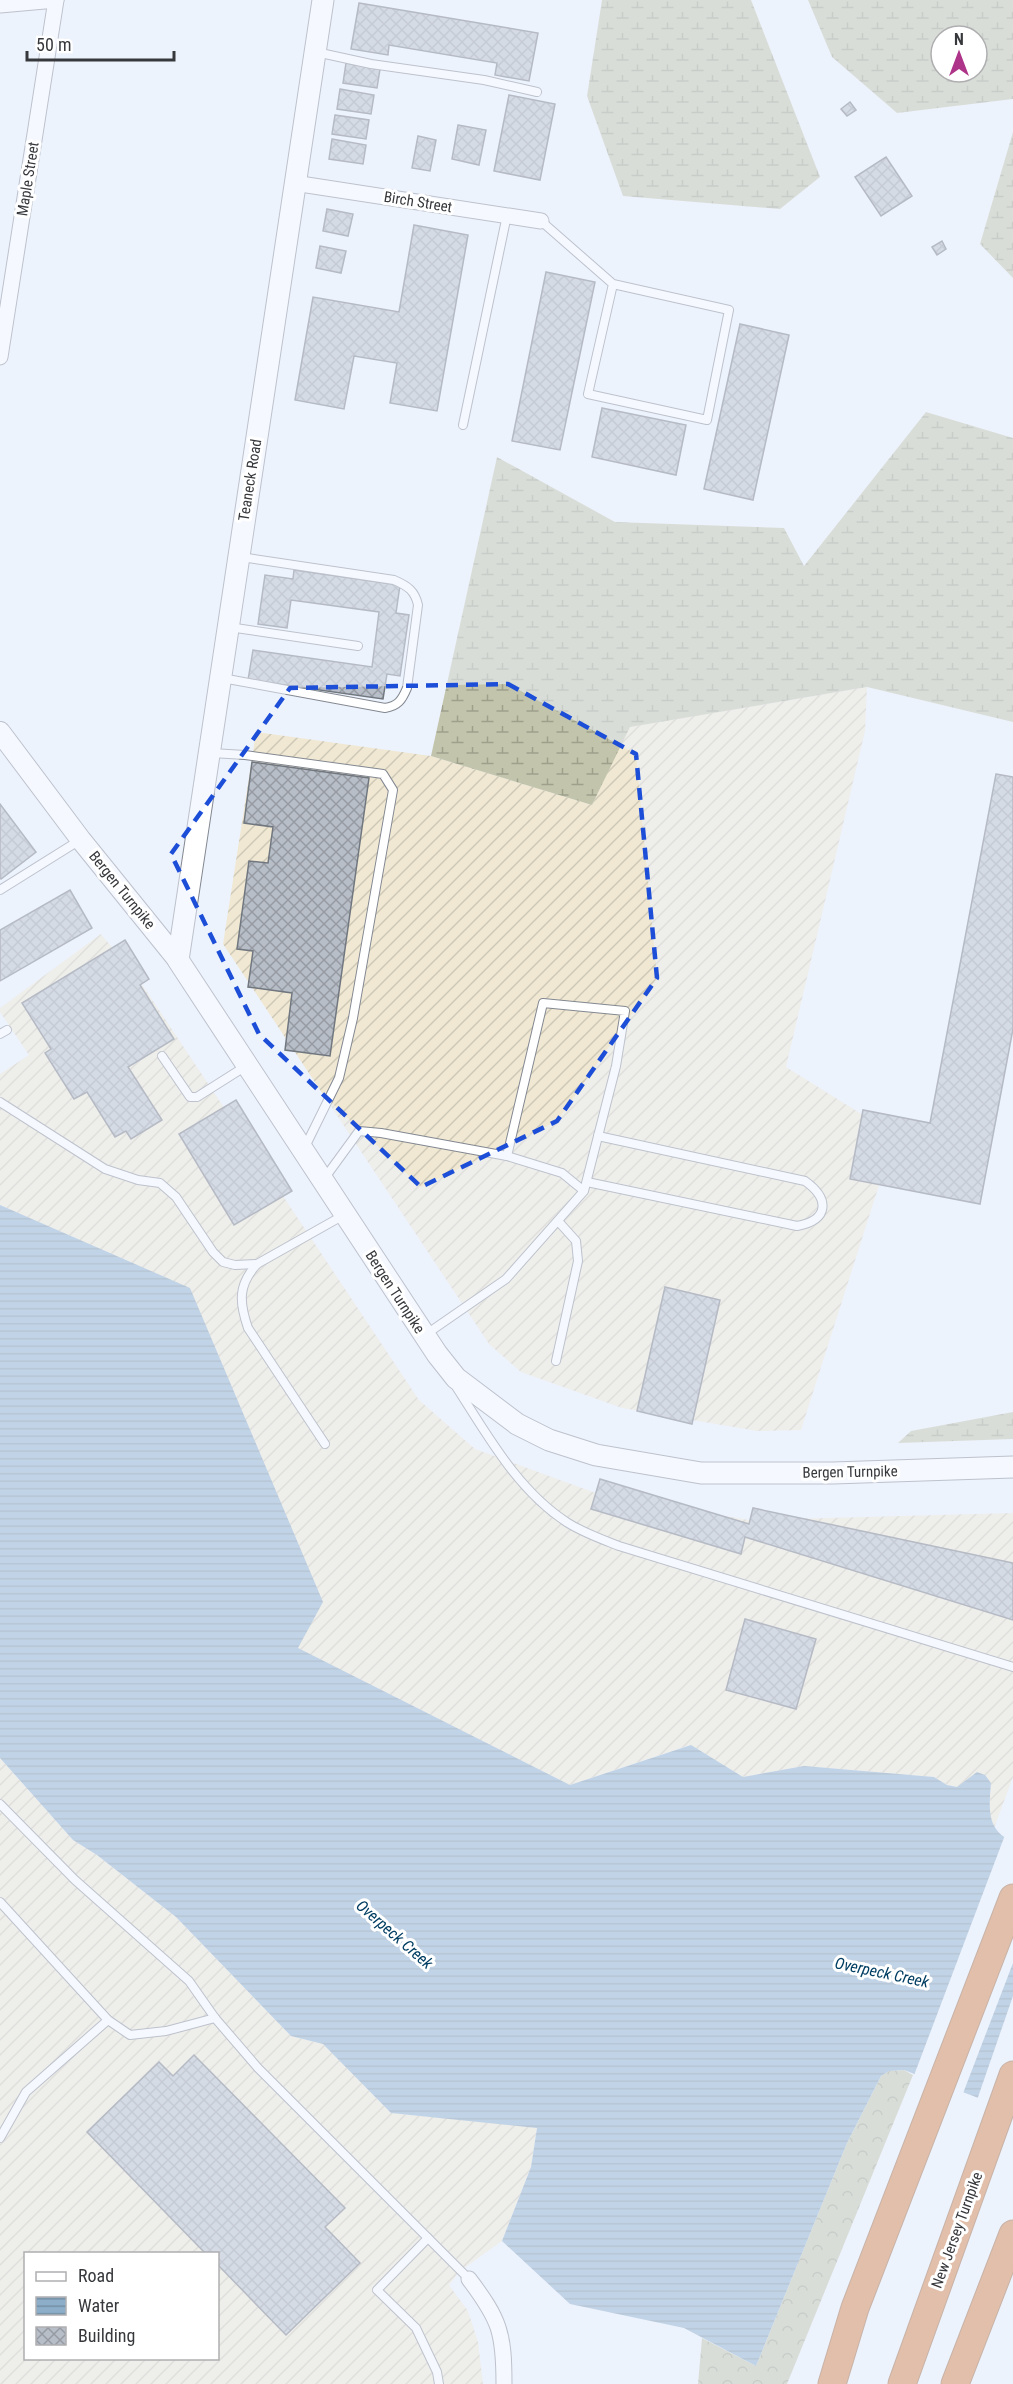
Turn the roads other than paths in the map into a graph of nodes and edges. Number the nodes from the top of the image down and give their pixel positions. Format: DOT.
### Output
graph roads {
  1 [pos="56,0"];
  2 [pos="323,0"];
  3 [pos="0,5"];
  4 [pos="315,52"];
  5 [pos="537,92"];
  6 [pos="294,183"];
  7 [pos="507,215"];
  8 [pos="541,221"];
  9 [pos="613,284"];
  10 [pos="0,357"];
  11 [pos="463,425"];
  12 [pos="238,556"];
  13 [pos="228,627"];
  14 [pos="358,646"];
  15 [pos="220,678"];
  16 [pos="0,732"];
  17 [pos="209,753"];
  18 [pos="81,840"];
  19 [pos="0,890"];
  20 [pos="178,960"];
  21 [pos="162,1056"];
  22 [pos="247,1065"];
  23 [pos="0,1102"];
  24 [pos="598,1136"];
  25 [pos="303,1150"];
  26 [pos="507,1156"];
  27 [pos="323,1180"];
  28 [pos="587,1182"];
  29 [pos="584,1191"];
  30 [pos="345,1214"];
  31 [pos="558,1221"];
  32 [pos="256,1264"];
  33 [pos="428,1342"];
  34 [pos="556,1361"];
  35 [pos="325,1444"];
  36 [pos="1013,1467"];
  37 [pos="1013,1667"];
  38 [pos="0,1804"];
  39 [pos="1013,1898"];
  40 [pos="0,1902"];
  41 [pos="215,2018"];
  42 [pos="108,2020"];
  43 [pos="1013,2075"];
  44 [pos="0,2138"];
  45 [pos="1013,2234"];
  46 [pos="428,2238"];
  47 [pos="469,2279"];
  48 [pos="855,2308"];
  49 [pos="439,2384"];
  50 [pos="504,2384"];
  51 [pos="813,2384"];
  52 [pos="832,2384"];
  53 [pos="902,2384"];
  54 [pos="955,2384"];
  55 [pos="974,2384"];
  1 -- 3 [label="street"];
  1 -- 10 [label="street, Maple Street"];
  2 -- 4 [label="main road, Teaneck Road"];
  4 -- 5 [label="lane"];
  4 -- 6 [label="main road, Teaneck Road"];
  6 -- 7 [label="street, Birch Street"];
  6 -- 12 [label="main road, Teaneck Road"];
  7 -- 8 [label="street, Birch Street"];
  7 -- 11 [label="lane"];
  8 -- 9 [label="lane"];
  9 -- 9 [label="lane"];
  12 -- 13 [label="main road, Teaneck Road"];
  12 -- 15 [label="lane"];
  13 -- 14 [label="lane"];
  13 -- 15 [label="main road, Teaneck Road"];
  15 -- 17 [label="main road, Teaneck Road"];
  16 -- 18 [label="street, Bergen Turnpike"];
  17 -- 20 [label="main road, Teaneck Road"];
  17 -- 25 [label="lane"];
  18 -- 19 [label="lane"];
  18 -- 20 [label="street, Bergen Turnpike"];
  20 -- 22 [label="main road, Bergen Turnpike"];
  21 -- 22 [label="lane"];
  22 -- 25 [label="main road, Bergen Turnpike"];
  23 -- 32 [label="lane"];
  24 -- 26 [label="lane"];
  24 -- 28 [label="lane"];
  24 -- 28 [label="lane"];
  25 -- 27 [label="main road, Bergen Turnpike"];
  26 -- 27 [label="lane"];
  26 -- 29 [label="lane"];
  27 -- 30 [label="main road, Bergen Turnpike"];
  28 -- 29 [label="lane"];
  29 -- 31 [label="lane"];
  30 -- 32 [label="lane"];
  30 -- 33 [label="main road, Bergen Turnpike"];
  31 -- 33 [label="lane"];
  31 -- 34 [label="lane"];
  32 -- 35 [label="lane"];
  33 -- 36 [label="main road, Bergen Turnpike"];
  33 -- 37 [label="lane"];
  38 -- 41 [label="lane"];
  39 -- 48 [label="highway"];
  40 -- 42 [label="lane"];
  41 -- 42 [label="lane"];
  41 -- 46 [label="lane"];
  42 -- 44 [label="lane"];
  43 -- 53 [label="highway, New Jersey Turnpike"];
  45 -- 54 [label="highway"];
  45 -- 55 [label="highway"];
  46 -- 47 [label="lane"];
  46 -- 49 [label="lane"];
  47 -- 50 [label="street"];
  48 -- 51 [label="highway"];
  48 -- 52 [label="highway"];
}
